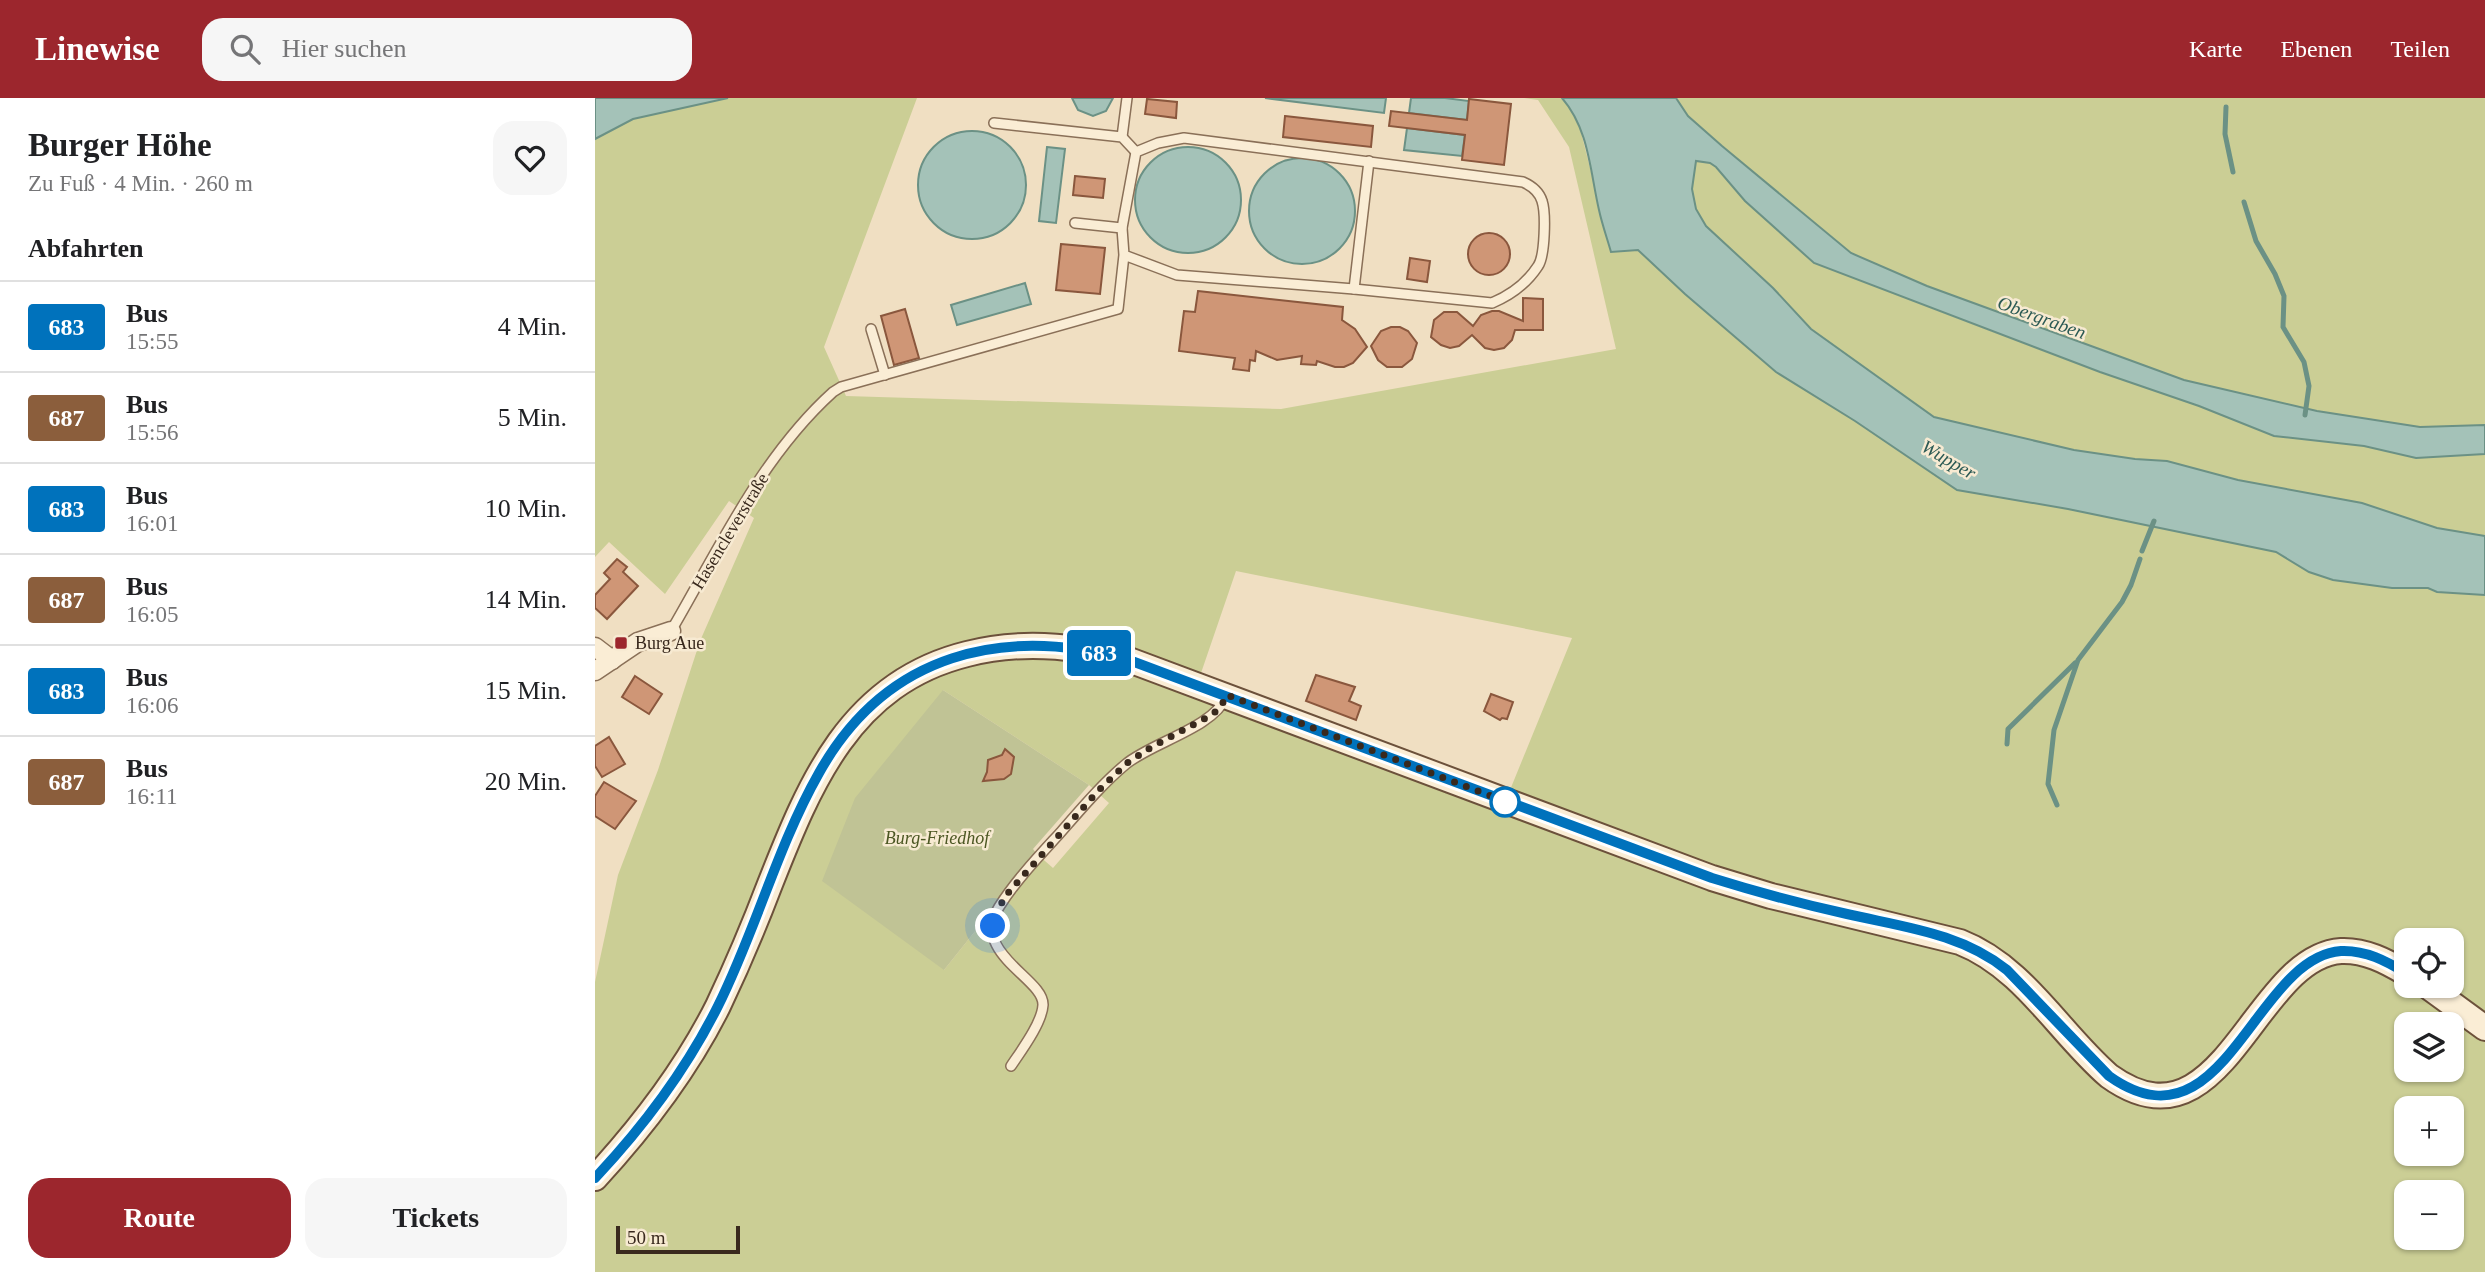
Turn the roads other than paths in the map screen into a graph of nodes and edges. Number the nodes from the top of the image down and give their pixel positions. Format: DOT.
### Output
graph roads {
  1 [pos="1127,98"];
  2 [pos="994,123"];
  3 [pos="1122,137"];
  4 [pos="1136,152"];
  5 [pos="1369,161"];
  6 [pos="1075,223"];
  7 [pos="1122,229"];
  8 [pos="1124,255"];
  9 [pos="1354,289"];
  10 [pos="871,329"];
  11 [pos="885,375"];
  12 [pos="671,631"];
  13 [pos="595,647"];
  14 [pos="612,660"];
  15 [pos="595,671"];
  16 [pos="1227,695"];
  17 [pos="2394,966"];
  18 [pos="2444,998"];
  19 [pos="2485,1028"];
  20 [pos="1011,1066"];
  21 [pos="595,1178"];
  1 -- 3 [label="lane"];
  2 -- 3 [label="lane"];
  3 -- 4 [label="lane"];
  4 -- 5 [label="lane"];
  4 -- 7 [label="lane"];
  5 -- 9 [label="lane"];
  5 -- 9 [label="lane"];
  6 -- 7 [label="lane"];
  7 -- 8 [label="lane"];
  8 -- 9 [label="lane"];
  8 -- 11 [label="lane"];
  10 -- 11 [label="lane"];
  11 -- 12 [label="lane, Hasencleverstraße"];
  12 -- 14 [label="street, Hasencleverstraße"];
  13 -- 14 [label="street"];
  14 -- 15 [label="street, Hasencleverstraße"];
  16 -- 17 [label="main road"];
  16 -- 20 [label="lane"];
  16 -- 21 [label="main road"];
  18 -- 19 [label="main road"];
}
